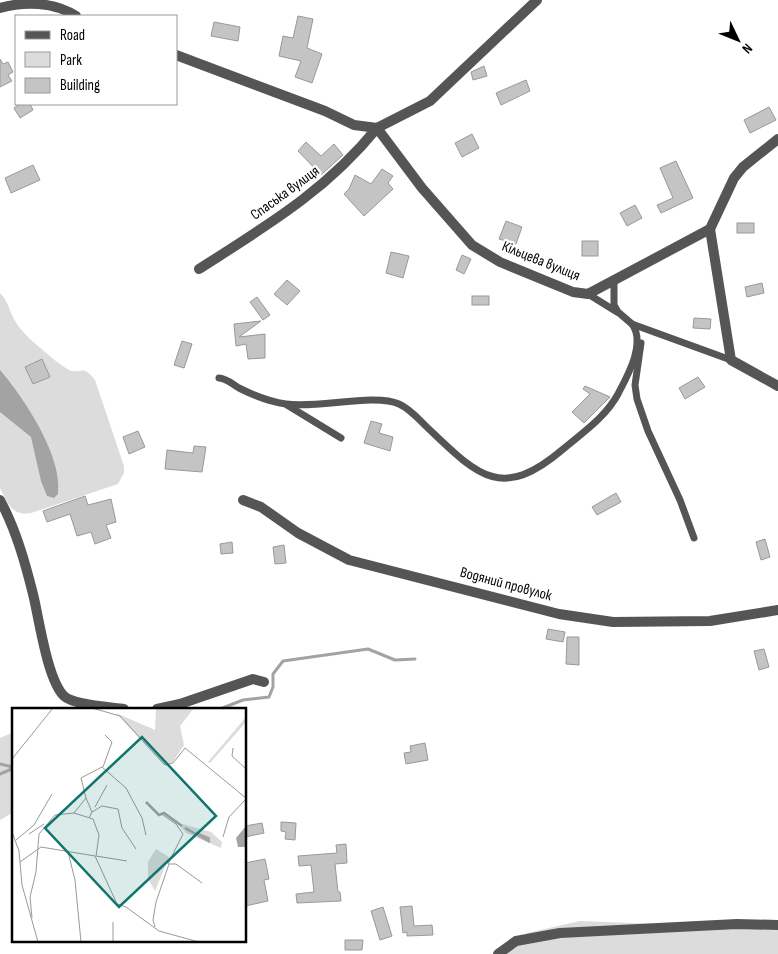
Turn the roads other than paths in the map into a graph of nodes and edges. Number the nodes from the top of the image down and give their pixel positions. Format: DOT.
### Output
graph roads {
  1 [pos="536,0"];
  2 [pos="0,8"];
  3 [pos="74,15"];
  4 [pos="178,56"];
  5 [pos="377,128"];
  6 [pos="778,138"];
  7 [pos="710,229"];
  8 [pos="199,269"];
  9 [pos="614,282"];
  10 [pos="588,294"];
  11 [pos="618,312"];
  12 [pos="634,327"];
  13 [pos="731,360"];
  14 [pos="219,378"];
  15 [pos="778,386"];
  16 [pos="284,404"];
  17 [pos="341,438"];
  18 [pos="0,500"];
  19 [pos="243,500"];
  20 [pos="694,538"];
  21 [pos="778,610"];
  22 [pos="264,682"];
  23 [pos="118,708"];
  24 [pos="161,708"];
  25 [pos="778,925"];
  26 [pos="498,954"];
  1 -- 5 [label="street, Спаська вулиця"];
  2 -- 3 [label="street"];
  4 -- 5 [label="street"];
  5 -- 8 [label="street, Спаська вулиця"];
  5 -- 10 [label="street, Кільцева вулиця"];
  6 -- 7 [label="street"];
  7 -- 9 [label="street, Кільцева вулиця"];
  7 -- 13 [label="street"];
  9 -- 10 [label="street, Кільцева вулиця"];
  9 -- 11 [label="lane"];
  10 -- 11 [label="lane"];
  11 -- 12 [label="lane"];
  12 -- 13 [label="lane"];
  12 -- 16 [label="lane"];
  12 -- 20 [label="lane"];
  13 -- 15 [label="street"];
  14 -- 16 [label="lane"];
  16 -- 17 [label="lane"];
  18 -- 23 [label="street"];
  19 -- 21 [label="street, Водяний провулок"];
  22 -- 24 [label="street"];
  25 -- 26 [label="street"];
}
